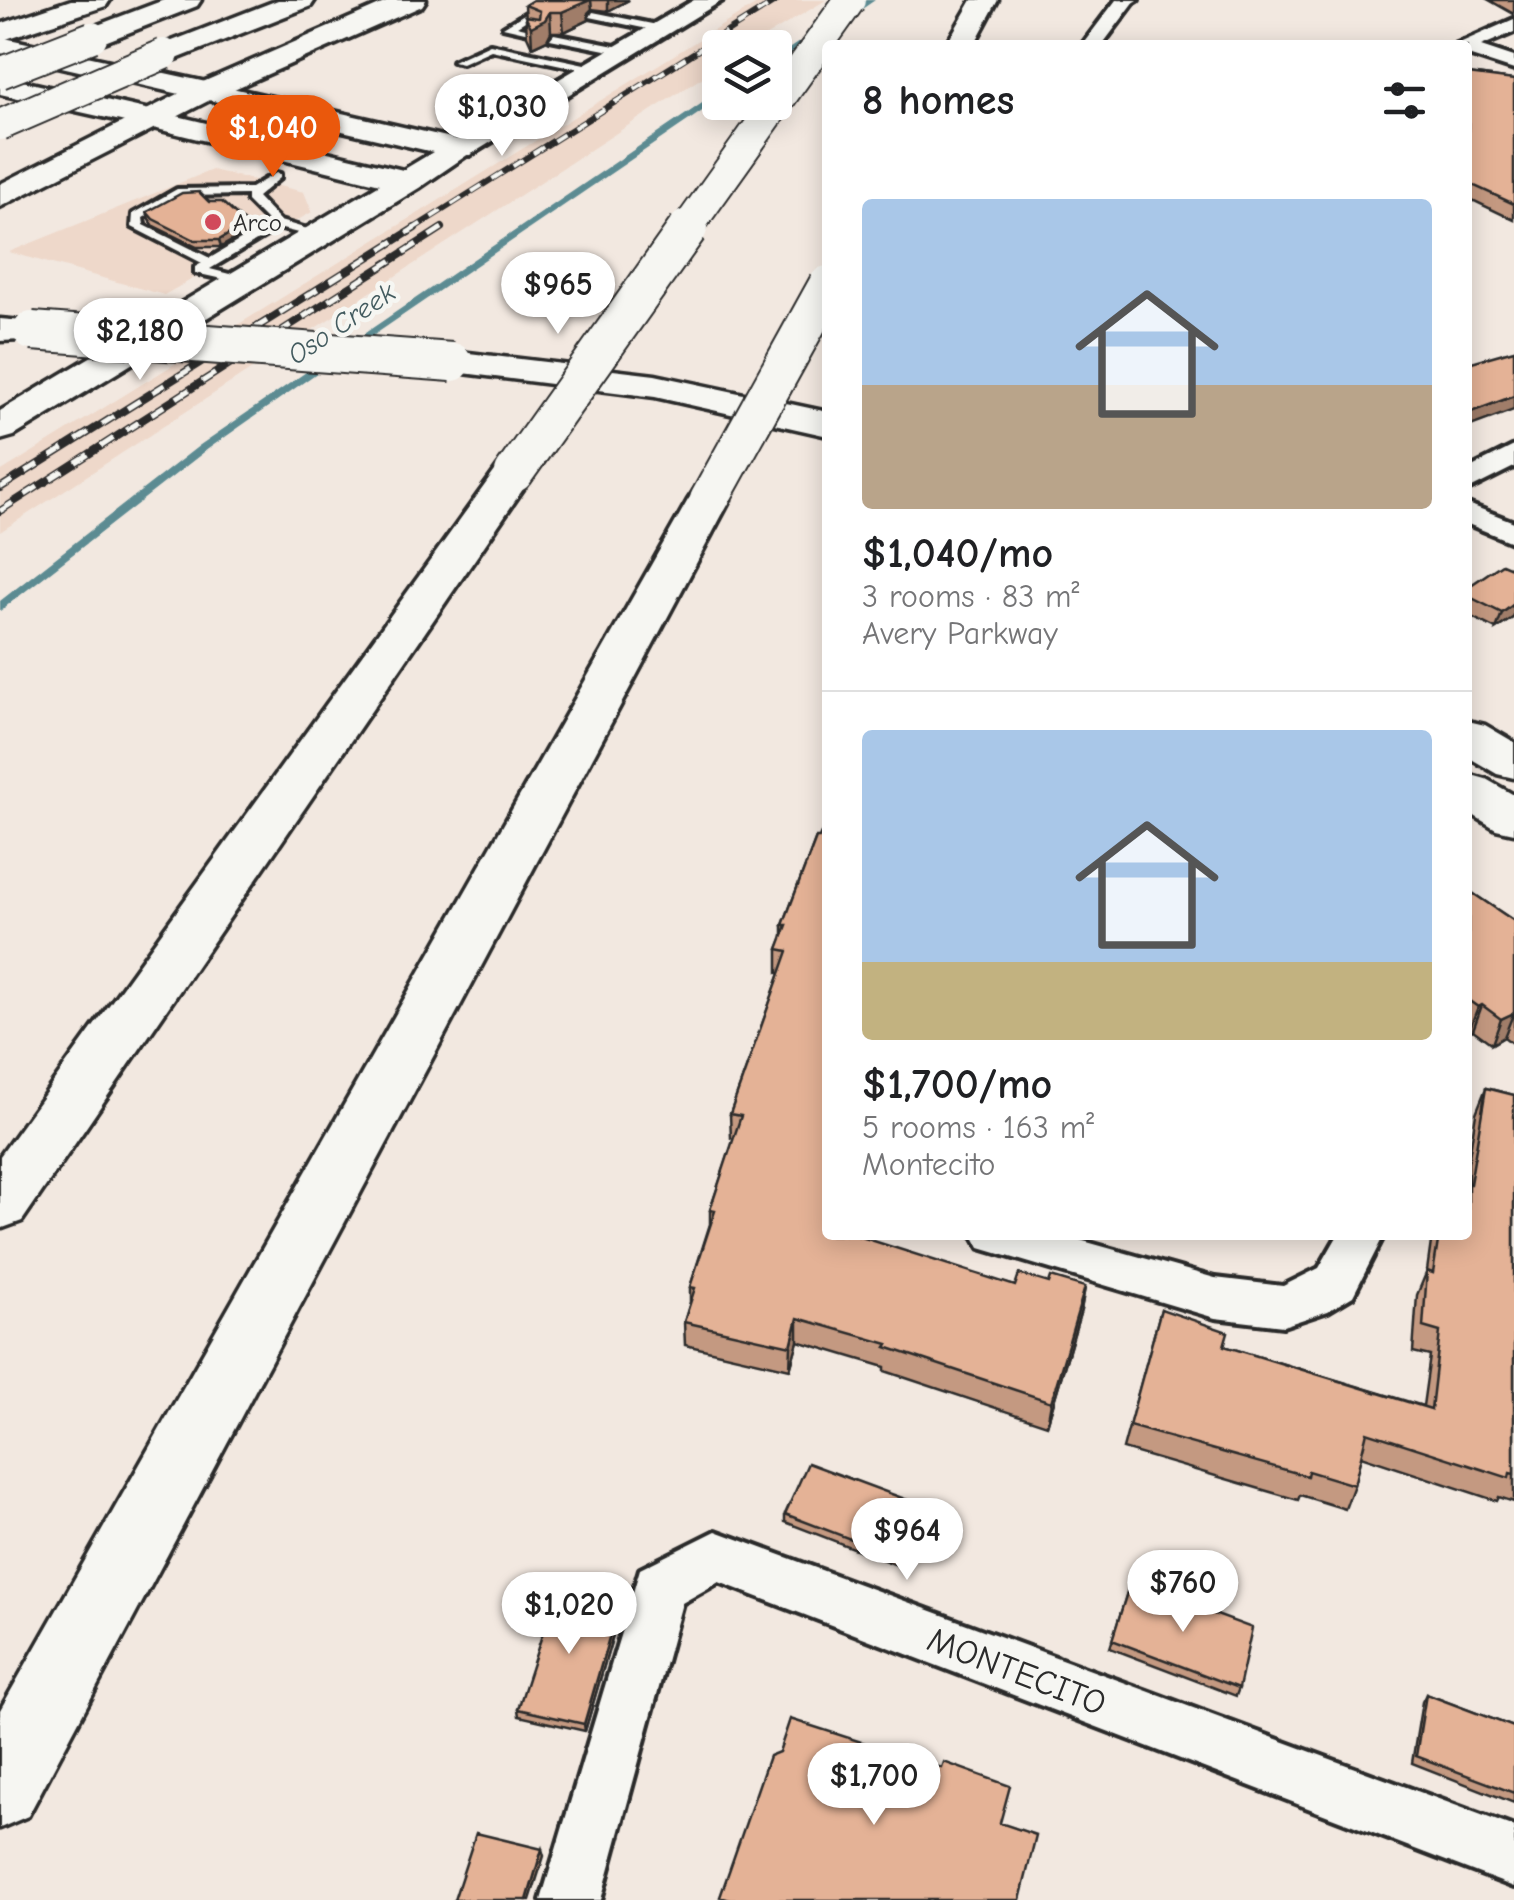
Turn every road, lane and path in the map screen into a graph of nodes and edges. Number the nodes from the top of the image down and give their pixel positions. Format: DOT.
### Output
graph roads {
  1 [pos="97,0"];
  2 [pos="188,0"];
  3 [pos="302,0"];
  4 [pos="412,0"];
  5 [pos="554,0"];
  6 [pos="711,0"];
  7 [pos="850,0"];
  8 [pos="985,0"];
  9 [pos="1125,0"];
  10 [pos="1132,0"];
  11 [pos="605,6"];
  12 [pos="1514,25"];
  13 [pos="662,29"];
  14 [pos="0,33"];
  15 [pos="534,33"];
  16 [pos="554,37"];
  17 [pos="963,40"];
  18 [pos="1096,40"];
  19 [pos="1472,43"];
  20 [pos="0,46"];
  21 [pos="1472,48"];
  22 [pos="624,51"];
  23 [pos="458,60"];
  24 [pos="1514,64"];
  25 [pos="594,69"];
  26 [pos="0,73"];
  27 [pos="0,85"];
  28 [pos="206,91"];
  29 [pos="152,119"];
  30 [pos="0,126"];
  31 [pos="460,149"];
  32 [pos="276,176"];
  33 [pos="408,181"];
  34 [pos="254,191"];
  35 [pos="0,197"];
  36 [pos="276,224"];
  37 [pos="322,235"];
  38 [pos="210,263"];
  39 [pos="244,282"];
  40 [pos="822,297"];
  41 [pos="16,331"];
  42 [pos="822,423"];
  43 [pos="0,428"];
  44 [pos="1514,455"];
  45 [pos="1472,480"];
  46 [pos="1472,514"];
  47 [pos="1514,534"];
  48 [pos="1472,738"];
  49 [pos="1472,763"];
  50 [pos="1514,764"];
  51 [pos="1514,786"];
  52 [pos="1472,792"];
  53 [pos="1514,817"];
  54 [pos="0,1204"];
  55 [pos="1013,1240"];
  56 [pos="1358,1240"];
  57 [pos="0,1788"];
  58 [pos="1514,1856"];
  59 [pos="571,1900"];
  1 -- 14 [label="main road"];
  2 -- 26 [label="main road, bridge"];
  3 -- 30 [label="main road, bridge"];
  4 -- 28 [label="main road"];
  5 -- 15 [label="lane"];
  6 -- 13 [label="street"];
  7 -- 54 [label="main road, bridge"];
  8 -- 17 [label="main road"];
  9 -- 10 [label="lane"];
  9 -- 18 [label="street"];
  11 -- 13 [label="lane"];
  12 -- 19 [label="street"];
  13 -- 22 [label="street"];
  16 -- 22 [label="lane"];
  20 -- 28 [label="main road"];
  21 -- 24 [label="street"];
  22 -- 25 [label="street"];
  23 -- 25 [label="lane"];
  25 -- 31 [label="street"];
  27 -- 29 [label="main road"];
  28 -- 29 [label="main road"];
  28 -- 31 [label="main road"];
  29 -- 33 [label="main road"];
  29 -- 35 [label="main road"];
  31 -- 33 [label="main road"];
  32 -- 34 [label="lane"];
  33 -- 37 [label="main road"];
  34 -- 36 [label="lane"];
  34 -- 38 [label="lane"];
  36 -- 37 [label="lane"];
  36 -- 38 [label="lane"];
  37 -- 39 [label="main road"];
  38 -- 39 [label="lane"];
  39 -- 43 [label="main road"];
  40 -- 57 [label="main road, bridge"];
  41 -- 42 [label="main road, bridge"];
  44 -- 45 [label="street"];
  46 -- 47 [label="street"];
  48 -- 50 [label="main road"];
  49 -- 51 [label="main road"];
  52 -- 53 [label="main road"];
  55 -- 56 [label="street"];
  58 -- 59 [label="street, MONTECITO"];
}
